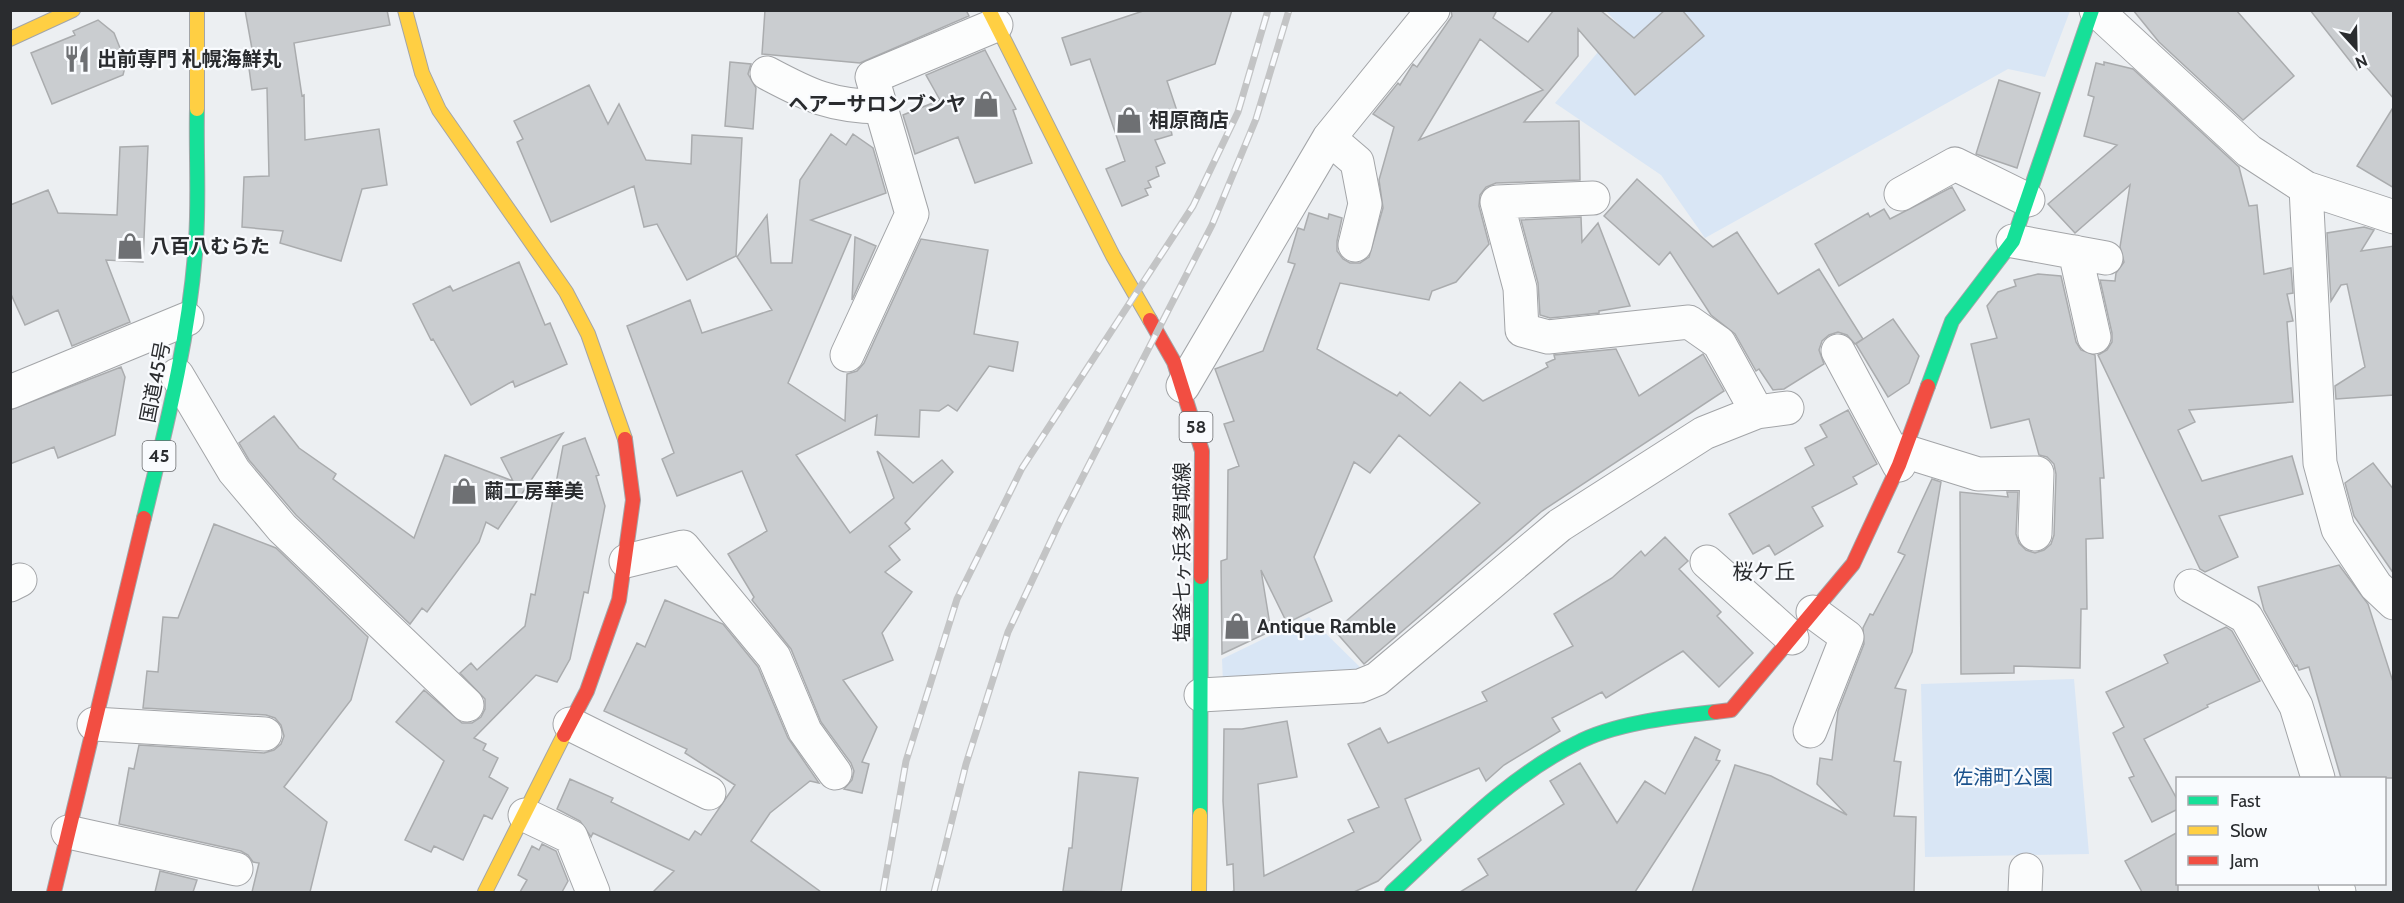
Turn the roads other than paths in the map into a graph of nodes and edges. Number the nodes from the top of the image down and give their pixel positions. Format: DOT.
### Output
graph roads {
  1 [pos="73,10"];
  2 [pos="197,10"];
  3 [pos="405,10"];
  4 [pos="1433,10"];
  5 [pos="2094,10"];
  6 [pos="992,18"];
  7 [pos="10,39"];
  8 [pos="767,73"];
  9 [pos="881,107"];
  10 [pos="1329,138"];
  11 [pos="2306,188"];
  12 [pos="1901,194"];
  13 [pos="1593,198"];
  14 [pos="2028,200"];
  15 [pos="2394,217"];
  16 [pos="2013,241"];
  17 [pos="1355,245"];
  18 [pos="187,319"];
  19 [pos="2094,337"];
  20 [pos="1838,351"];
  21 [pos="847,355"];
  22 [pos="177,375"];
  23 [pos="1183,386"];
  24 [pos="10,392"];
  25 [pos="1901,458"];
  26 [pos="2035,534"];
  27 [pos="626,561"];
  28 [pos="1707,562"];
  29 [pos="2190,586"];
  30 [pos="2394,603"];
  31 [pos="1813,612"];
  32 [pos="1792,638"];
  33 [pos="1201,695"];
  34 [pos="467,705"];
  35 [pos="94,724"];
  36 [pos="570,724"];
  37 [pos="1810,731"];
  38 [pos="265,734"];
  39 [pos="835,773"];
  40 [pos="2318,777"];
  41 [pos="709,792"];
  42 [pos="525,815"];
  43 [pos="68,832"];
  44 [pos="236,869"];
  45 [pos="54,892"];
  46 [pos="486,892"];
  47 [pos="592,892"];
  48 [pos="1199,892"];
  49 [pos="1392,892"];
  1 -- 7 [label="main road"];
  2 -- 18 [label="main road, 国道45号 / 45"];
  3 -- 27 [label="main road"];
  4 -- 10 [label="street"];
  5 -- 11 [label="street"];
  5 -- 14 [label="main road"];
  6 -- 9 [label="street"];
  6 -- 23 [label="main road, 塩釜七ヶ浜多賀城線 / 58"];
  8 -- 9 [label="street"];
  9 -- 21 [label="street"];
  10 -- 17 [label="street"];
  10 -- 23 [label="street"];
  11 -- 15 [label="street"];
  11 -- 30 [label="street"];
  12 -- 14 [label="street"];
  13 -- 33 [label="street"];
  14 -- 16 [label="main road"];
  16 -- 19 [label="street"];
  16 -- 25 [label="main road"];
  18 -- 22 [label="main road, 国道45号 / 45"];
  18 -- 24 [label="street"];
  20 -- 25 [label="street"];
  22 -- 34 [label="street"];
  22 -- 35 [label="main road, 国道45号 / 45"];
  23 -- 33 [label="main road, 塩釜七ヶ浜多賀城線 / 58"];
  25 -- 26 [label="street"];
  25 -- 31 [label="main road"];
  27 -- 36 [label="main road"];
  27 -- 39 [label="street"];
  28 -- 32 [label="street"];
  29 -- 40 [label="street"];
  31 -- 32 [label="main road"];
  31 -- 37 [label="street"];
  32 -- 49 [label="main road"];
  33 -- 48 [label="main road, 塩釜七ヶ浜多賀城線 / 58"];
  35 -- 38 [label="street"];
  35 -- 43 [label="main road, 国道45号 / 45"];
  36 -- 41 [label="street"];
  36 -- 42 [label="main road"];
  42 -- 46 [label="main road"];
  42 -- 47 [label="street"];
  43 -- 44 [label="street"];
  43 -- 45 [label="main road, 国道45号 / 45"];
}
